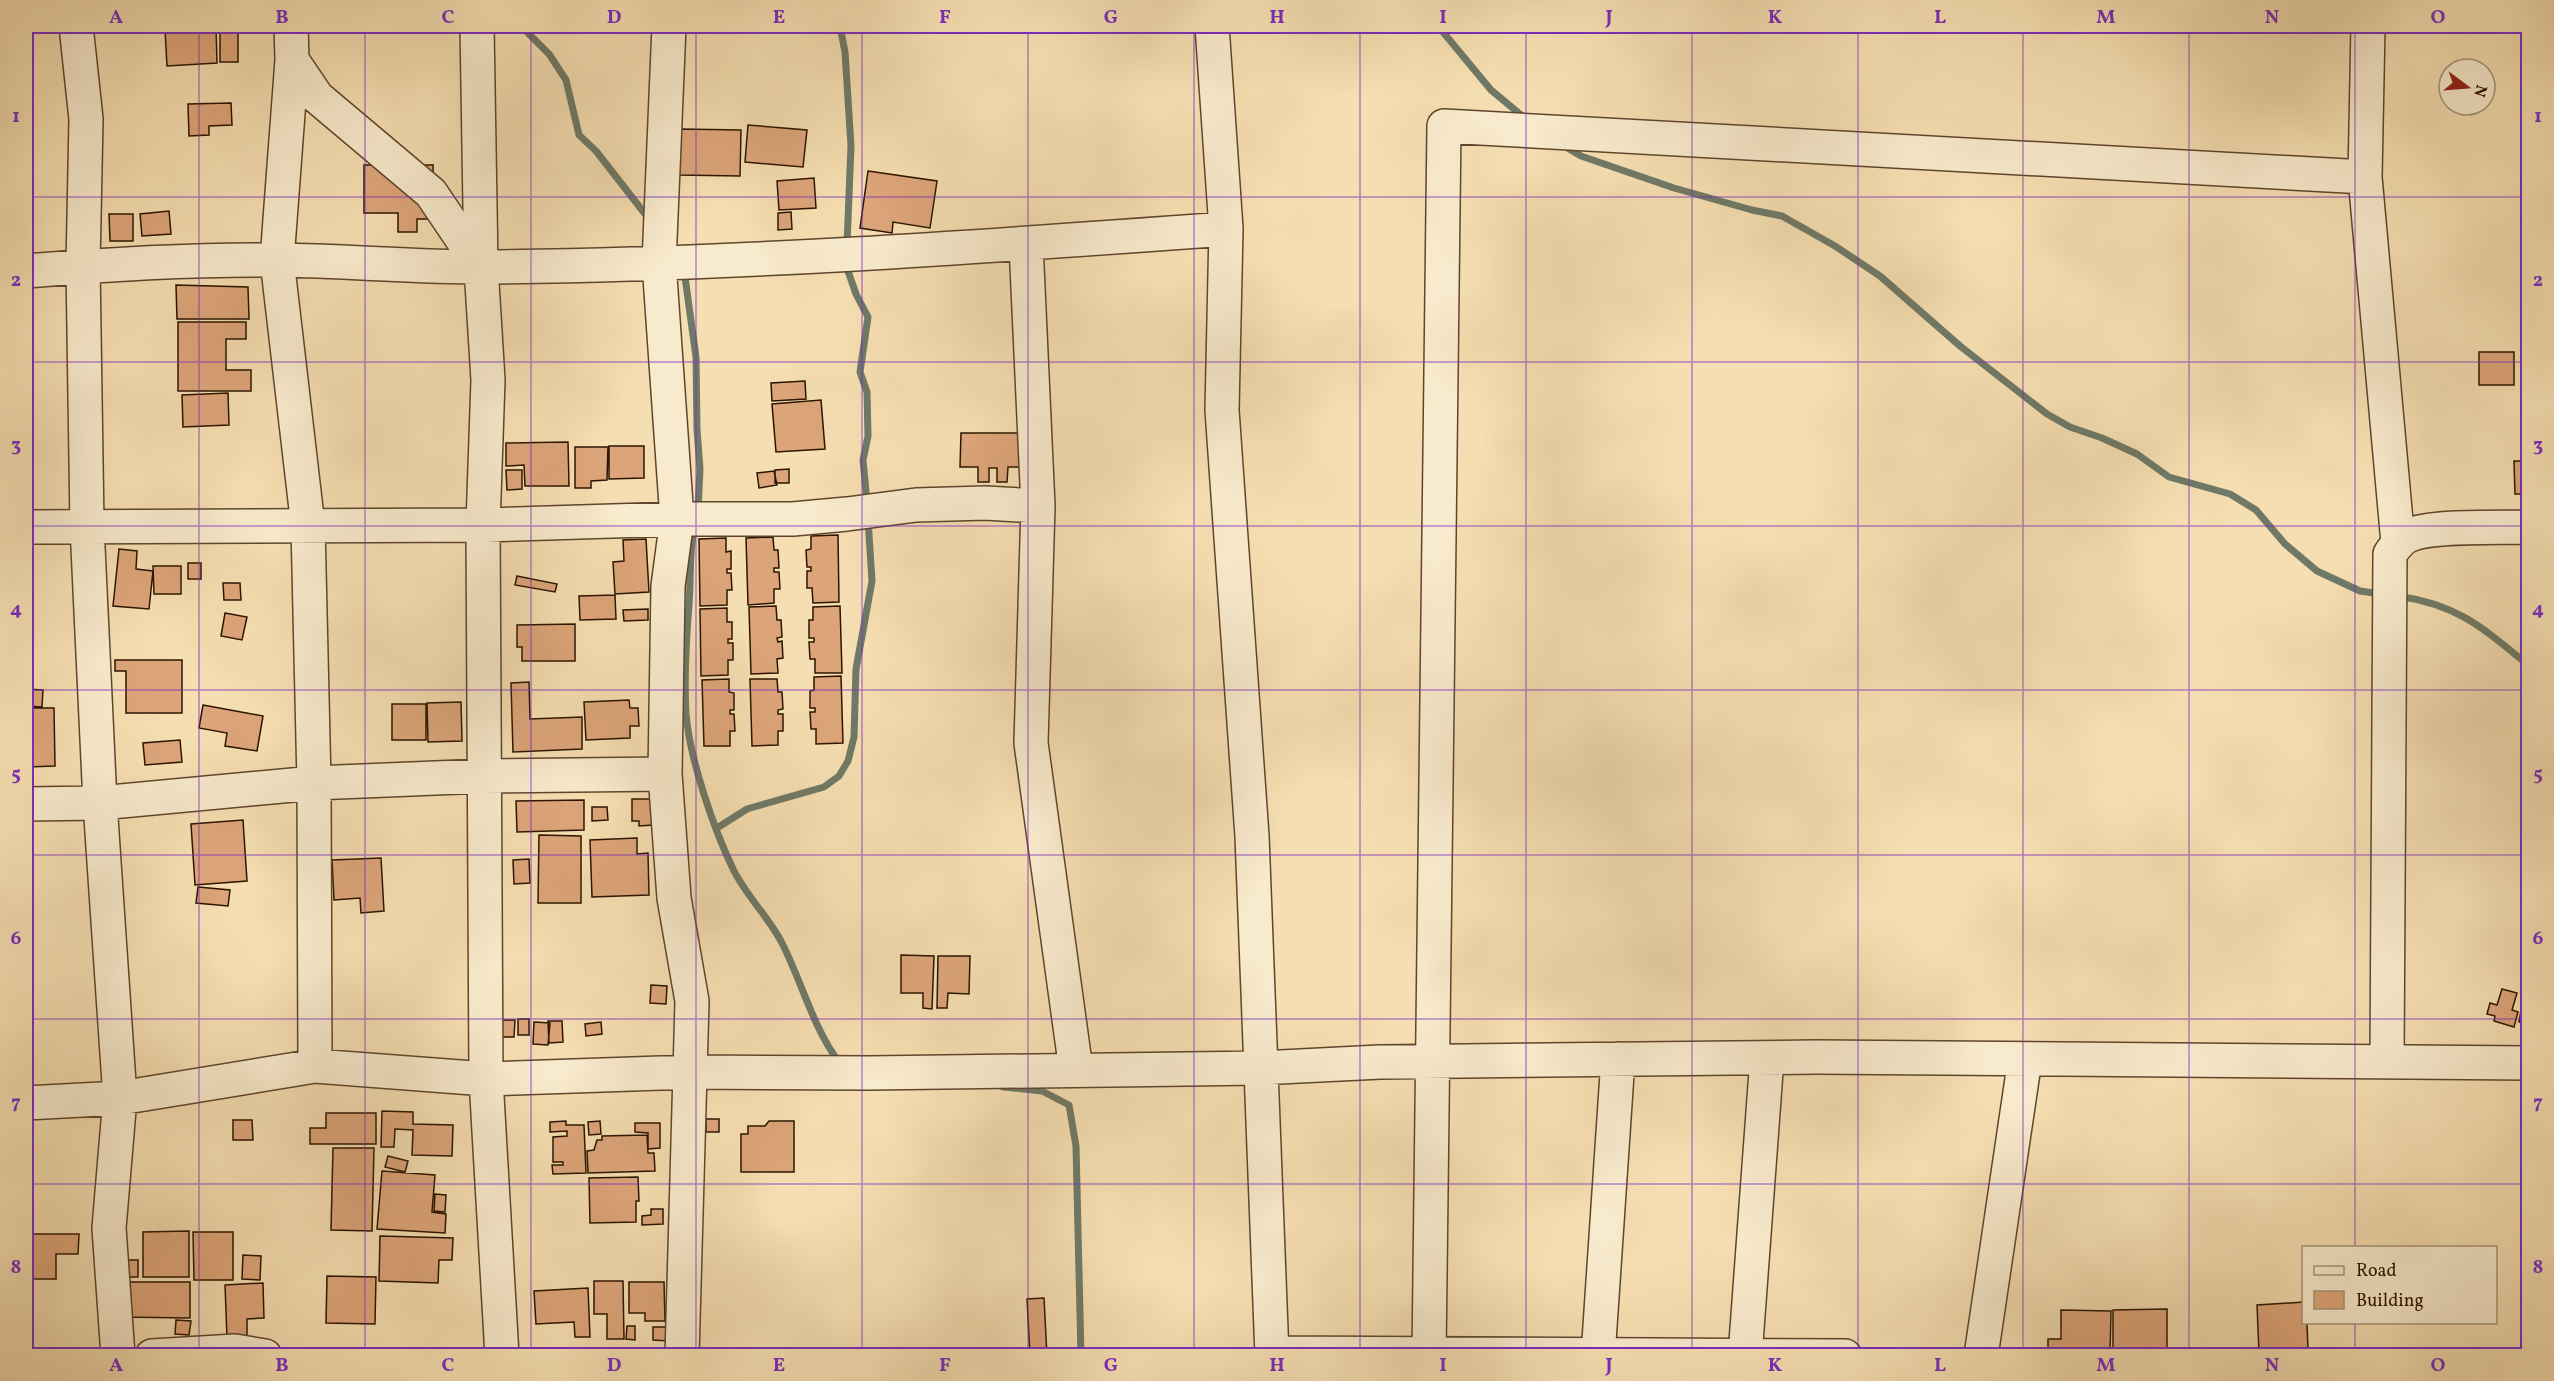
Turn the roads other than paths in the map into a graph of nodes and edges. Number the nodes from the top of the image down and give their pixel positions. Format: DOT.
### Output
graph roads {
  1 [pos="76,26"];
  2 [pos="291,26"];
  3 [pos="477,26"];
  4 [pos="669,26"];
  5 [pos="1212,26"];
  6 [pos="2368,26"];
  7 [pos="292,60"];
  8 [pos="2365,177"];
  9 [pos="1226,229"];
  10 [pos="1026,244"];
  11 [pos="277,260"];
  12 [pos="659,263"];
  13 [pos="83,266"];
  14 [pos="481,267"];
  15 [pos="26,271"];
  16 [pos="1038,506"];
  17 [pos="677,519"];
  18 [pos="483,525"];
  19 [pos="87,526"];
  20 [pos="308,526"];
  21 [pos="26,527"];
  22 [pos="2529,527"];
  23 [pos="2398,543"];
  24 [pos="665,774"];
  25 [pos="484,776"];
  26 [pos="314,783"];
  27 [pos="100,803"];
  28 [pos="26,804"];
  29 [pos="1767,1058"];
  30 [pos="1618,1059"];
  31 [pos="2025,1059"];
  32 [pos="1434,1061"];
  33 [pos="2387,1062"];
  34 [pos="2529,1063"];
  35 [pos="315,1066"];
  36 [pos="1262,1068"];
  37 [pos="1076,1070"];
  38 [pos="690,1072"];
  39 [pos="486,1079"];
  40 [pos="120,1098"];
  41 [pos="26,1103"];
  42 [pos="1272,1354"];
  43 [pos="1429,1355"];
  44 [pos="1598,1355"];
  45 [pos="1745,1355"];
  46 [pos="118,1356"];
  47 [pos="152,1356"];
  48 [pos="265,1356"];
  49 [pos="502,1356"];
  50 [pos="682,1356"];
  51 [pos="1845,1356"];
  52 [pos="1981,1356"];
  1 -- 13 [label="street"];
  2 -- 7 [label="street"];
  3 -- 14 [label="street"];
  4 -- 12 [label="street"];
  5 -- 9 [label="street"];
  6 -- 8 [label="street"];
  7 -- 11 [label="street"];
  7 -- 14 [label="street"];
  8 -- 23 [label="street"];
  8 -- 32 [label="street"];
  9 -- 10 [label="street"];
  9 -- 36 [label="street"];
  10 -- 12 [label="street"];
  10 -- 16 [label="street"];
  11 -- 13 [label="street"];
  11 -- 14 [label="street"];
  11 -- 20 [label="street"];
  12 -- 14 [label="street"];
  12 -- 17 [label="street"];
  13 -- 15 [label="street"];
  13 -- 19 [label="street"];
  14 -- 18 [label="street"];
  16 -- 17 [label="street"];
  16 -- 37 [label="street"];
  17 -- 18 [label="street"];
  17 -- 24 [label="street"];
  18 -- 20 [label="street"];
  18 -- 25 [label="street"];
  19 -- 20 [label="street"];
  19 -- 21 [label="street"];
  19 -- 27 [label="street"];
  20 -- 26 [label="street"];
  22 -- 23 [label="street"];
  23 -- 33 [label="street"];
  24 -- 25 [label="street"];
  24 -- 38 [label="street"];
  25 -- 26 [label="street"];
  25 -- 39 [label="street"];
  26 -- 27 [label="street"];
  26 -- 35 [label="street"];
  27 -- 28 [label="street"];
  27 -- 40 [label="street"];
  29 -- 30 [label="street"];
  29 -- 31 [label="street"];
  29 -- 45 [label="street"];
  30 -- 32 [label="street"];
  30 -- 44 [label="street"];
  31 -- 33 [label="street"];
  31 -- 52 [label="street"];
  32 -- 36 [label="street"];
  32 -- 43 [label="street"];
  33 -- 34 [label="street"];
  35 -- 39 [label="street"];
  35 -- 40 [label="street"];
  36 -- 37 [label="street"];
  36 -- 42 [label="street"];
  37 -- 38 [label="street"];
  38 -- 39 [label="street"];
  38 -- 50 [label="street"];
  39 -- 49 [label="street"];
  40 -- 41 [label="street"];
  40 -- 46 [label="street"];
  42 -- 43 [label="street"];
  43 -- 44 [label="street"];
  44 -- 45 [label="street"];
  45 -- 51 [label="street"];
  47 -- 48 [label="street"];
}
